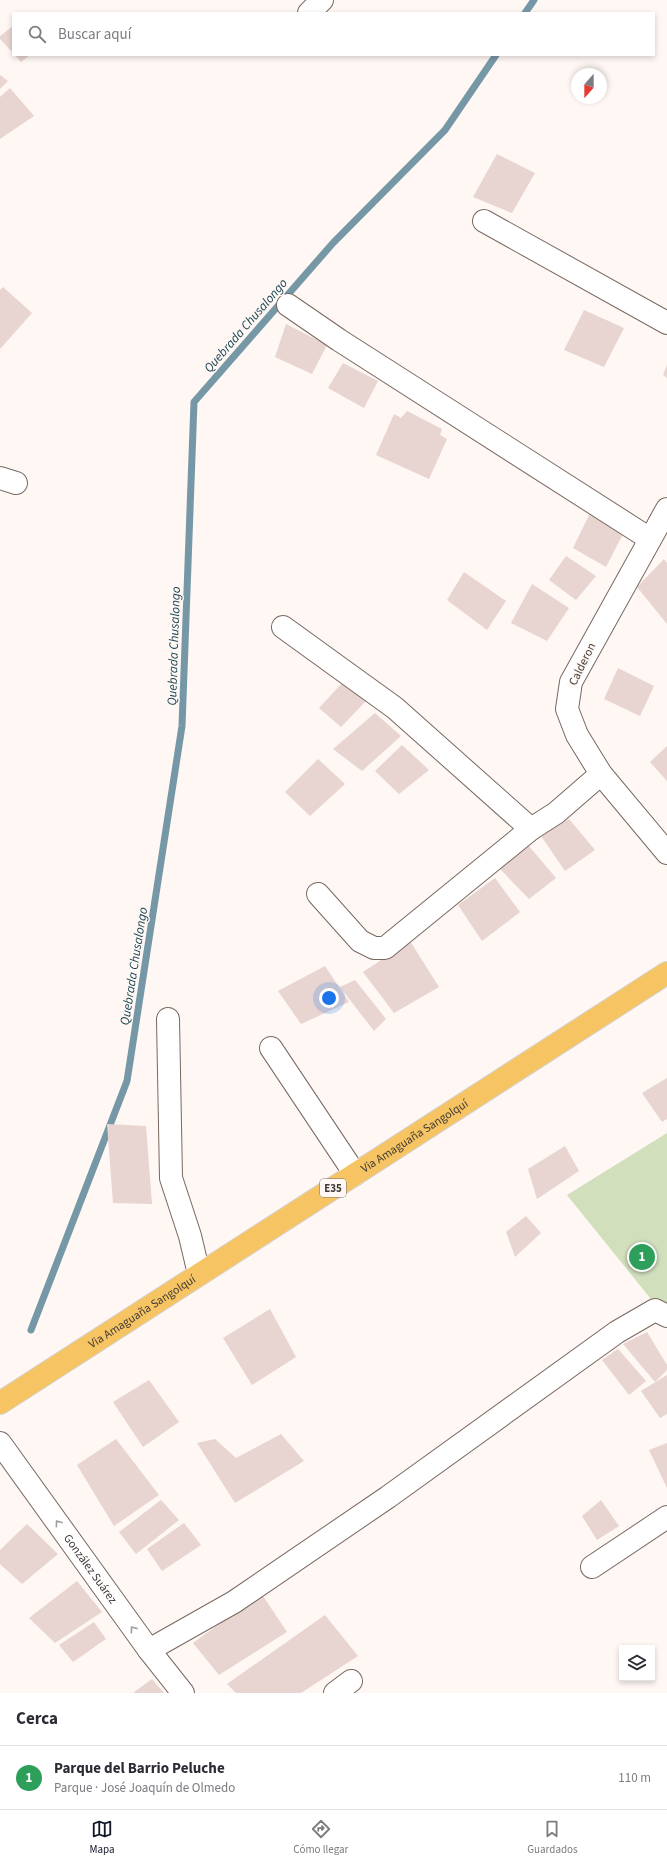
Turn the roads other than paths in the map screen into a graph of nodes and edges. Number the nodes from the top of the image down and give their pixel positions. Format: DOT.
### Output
graph roads {
  1 [pos="322,0"];
  2 [pos="310,12"];
  3 [pos="484,221"];
  4 [pos="288,305"];
  5 [pos="667,323"];
  6 [pos="667,509"];
  7 [pos="650,539"];
  8 [pos="283,627"];
  9 [pos="601,774"];
  10 [pos="531,829"];
  11 [pos="664,844"];
  12 [pos="318,894"];
  13 [pos="667,973"];
  14 [pos="168,1019"];
  15 [pos="270,1048"];
  16 [pos="355,1174"];
  17 [pos="199,1274"];
  18 [pos="661,1313"];
  19 [pos="0,1403"];
  20 [pos="0,1443"];
  21 [pos="667,1517"];
  22 [pos="592,1567"];
  23 [pos="149,1650"];
  24 [pos="183,1693"];
  1 -- 2 [label="street"];
  3 -- 5 [label="street"];
  4 -- 7 [label="street"];
  6 -- 7 [label="street, Calderon"];
  7 -- 9 [label="street, Calderon"];
  8 -- 10 [label="street"];
  9 -- 10 [label="street"];
  9 -- 11 [label="street, Calderon"];
  10 -- 12 [label="street"];
  13 -- 16 [label="highway, Via Amaguaña Sangolquí / E35"];
  14 -- 17 [label="street"];
  15 -- 16 [label="street"];
  16 -- 17 [label="highway, Via Amaguaña Sangolquí / E35"];
  17 -- 19 [label="highway, Via Amaguaña Sangolquí / E35"];
  18 -- 23 [label="street"];
  23 -- 20 [label="street, González Suárez, one-way"];
  21 -- 22 [label="street"];
  23 -- 24 [label="street, González Suárez"];
}
